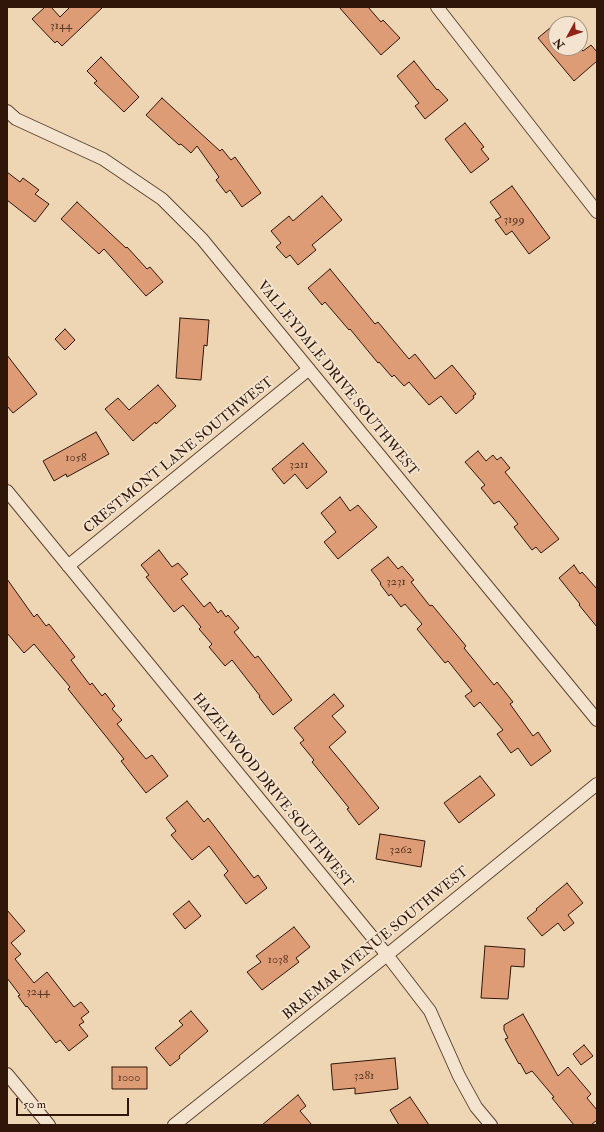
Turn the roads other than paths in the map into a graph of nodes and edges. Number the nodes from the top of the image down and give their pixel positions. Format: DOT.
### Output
graph roads {
  1 [pos="436,7"];
  2 [pos="7,111"];
  3 [pos="597,212"];
  4 [pos="309,370"];
  5 [pos="7,491"];
  6 [pos="68,566"];
  7 [pos="597,720"];
  8 [pos="597,784"];
  9 [pos="387,955"];
  10 [pos="7,1074"];
  11 [pos="48,1125"];
  12 [pos="174,1125"];
  13 [pos="491,1125"];
  1 -- 3 [label="street"];
  2 -- 4 [label="street, VALLEYDALE DRIVE SOUTHWEST"];
  4 -- 6 [label="street, CRESTMONT LANE SOUTHWEST"];
  4 -- 7 [label="street, VALLEYDALE DRIVE SOUTHWEST"];
  5 -- 6 [label="street, HAZELWOOD DRIVE SOUTHWEST"];
  6 -- 9 [label="street, HAZELWOOD DRIVE SOUTHWEST"];
  8 -- 9 [label="street, BRAEMAR AVENUE SOUTHWEST"];
  9 -- 12 [label="street, BRAEMAR AVENUE SOUTHWEST"];
  9 -- 13 [label="street, HAZELWOOD DRIVE SOUTHWEST"];
  10 -- 11 [label="street"];
}
